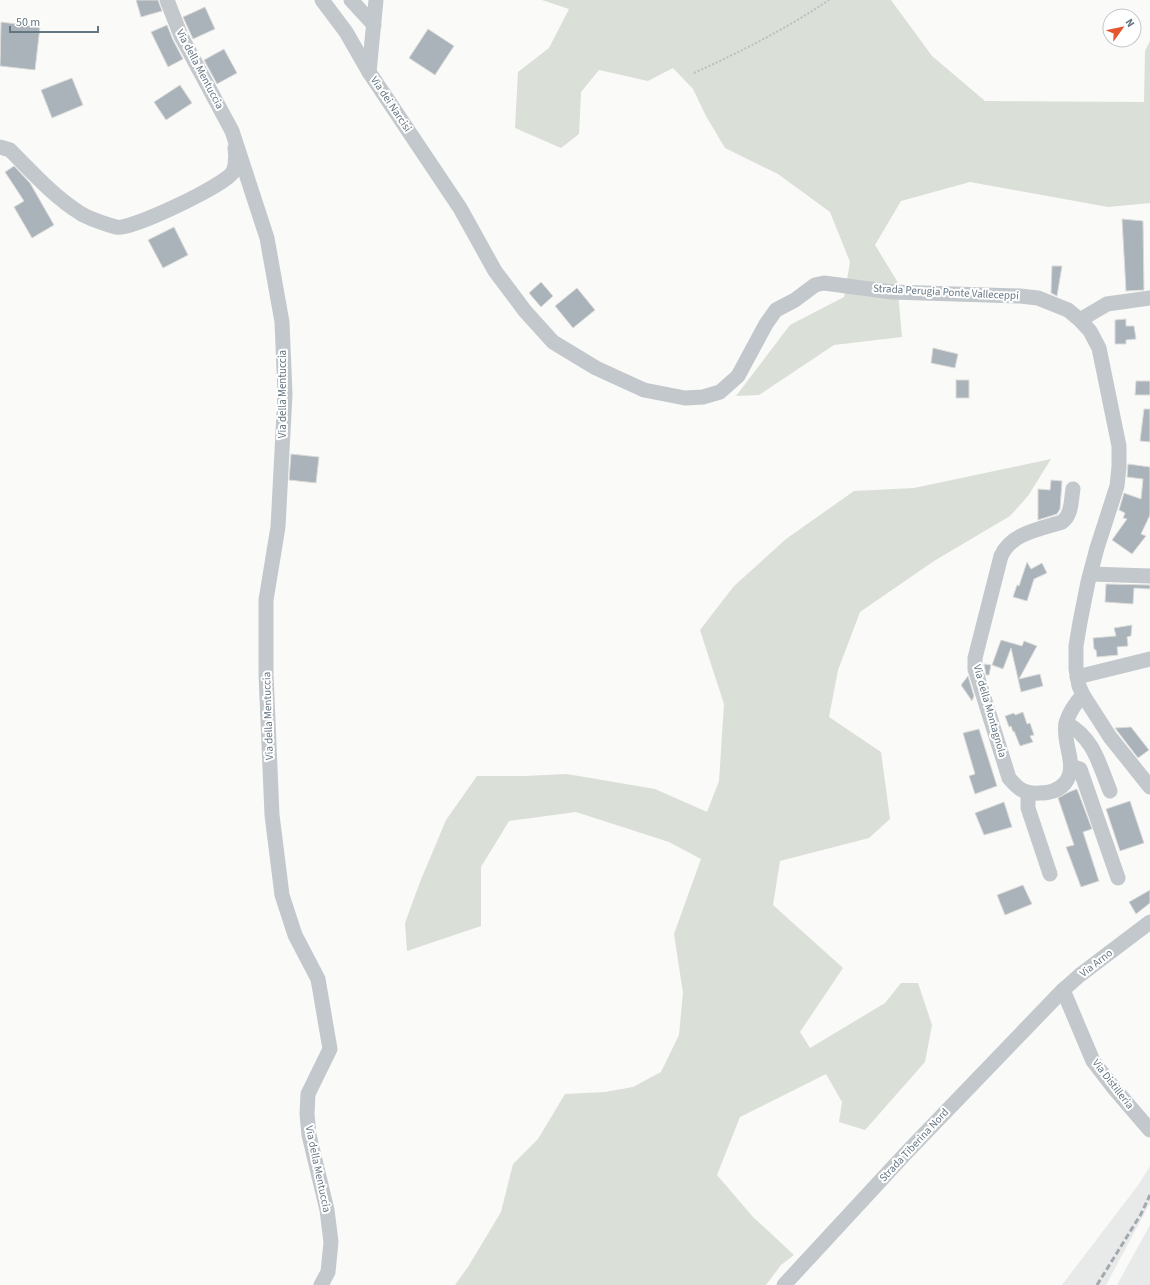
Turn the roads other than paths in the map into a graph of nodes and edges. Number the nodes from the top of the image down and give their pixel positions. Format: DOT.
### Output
graph roads {
  1 [pos="168,0"];
  2 [pos="322,0"];
  3 [pos="351,0"];
  4 [pos="376,0"];
  5 [pos="374,25"];
  6 [pos="369,72"];
  7 [pos="234,137"];
  8 [pos="0,148"];
  9 [pos="460,208"];
  10 [pos="1150,298"];
  11 [pos="1080,320"];
  12 [pos="1073,489"];
  13 [pos="1091,574"];
  14 [pos="1150,576"];
  15 [pos="1150,658"];
  16 [pos="1077,677"];
  17 [pos="1083,695"];
  18 [pos="1066,723"];
  19 [pos="1071,766"];
  20 [pos="1150,787"];
  21 [pos="1110,791"];
  22 [pos="1028,794"];
  23 [pos="1050,874"];
  24 [pos="1118,878"];
  25 [pos="1150,922"];
  26 [pos="1063,990"];
  27 [pos="1046,1008"];
  28 [pos="1150,1130"];
  29 [pos="322,1285"];
  30 [pos="784,1285"];
  1 -- 7 [label="street, Via della Mentuccia"];
  2 -- 6 [label="street, Via dei Narcisi"];
  3 -- 5 [label="street"];
  4 -- 5 [label="street"];
  5 -- 6 [label="street"];
  6 -- 9 [label="street, Via dei Narcisi"];
  7 -- 8 [label="street, Via della Mentuccia"];
  7 -- 29 [label="street, Via della Mentuccia"];
  9 -- 11 [label="street, Strada Perugia Ponte Valleceppi"];
  10 -- 11 [label="street"];
  11 -- 13 [label="street, Strada Perugia Ponte Valleceppi"];
  12 -- 22 [label="street, Via della Montagnola"];
  13 -- 14 [label="street"];
  13 -- 16 [label="street, Strada Perugia Ponte Valleceppi"];
  15 -- 16 [label="street"];
  16 -- 17 [label="street, Strada Perugia Ponte Valleceppi"];
  17 -- 18 [label="street"];
  17 -- 20 [label="street, Strada Perugia Ponte Valleceppi"];
  18 -- 19 [label="street"];
  18 -- 21 [label="street"];
  19 -- 22 [label="street"];
  19 -- 24 [label="street"];
  22 -- 23 [label="street"];
  25 -- 26 [label="street, Via Arno"];
  26 -- 27 [label="street, Via Arno"];
  26 -- 28 [label="street, Via Distilleria"];
  27 -- 30 [label="street, Strada Tiberina Nord"];
}
